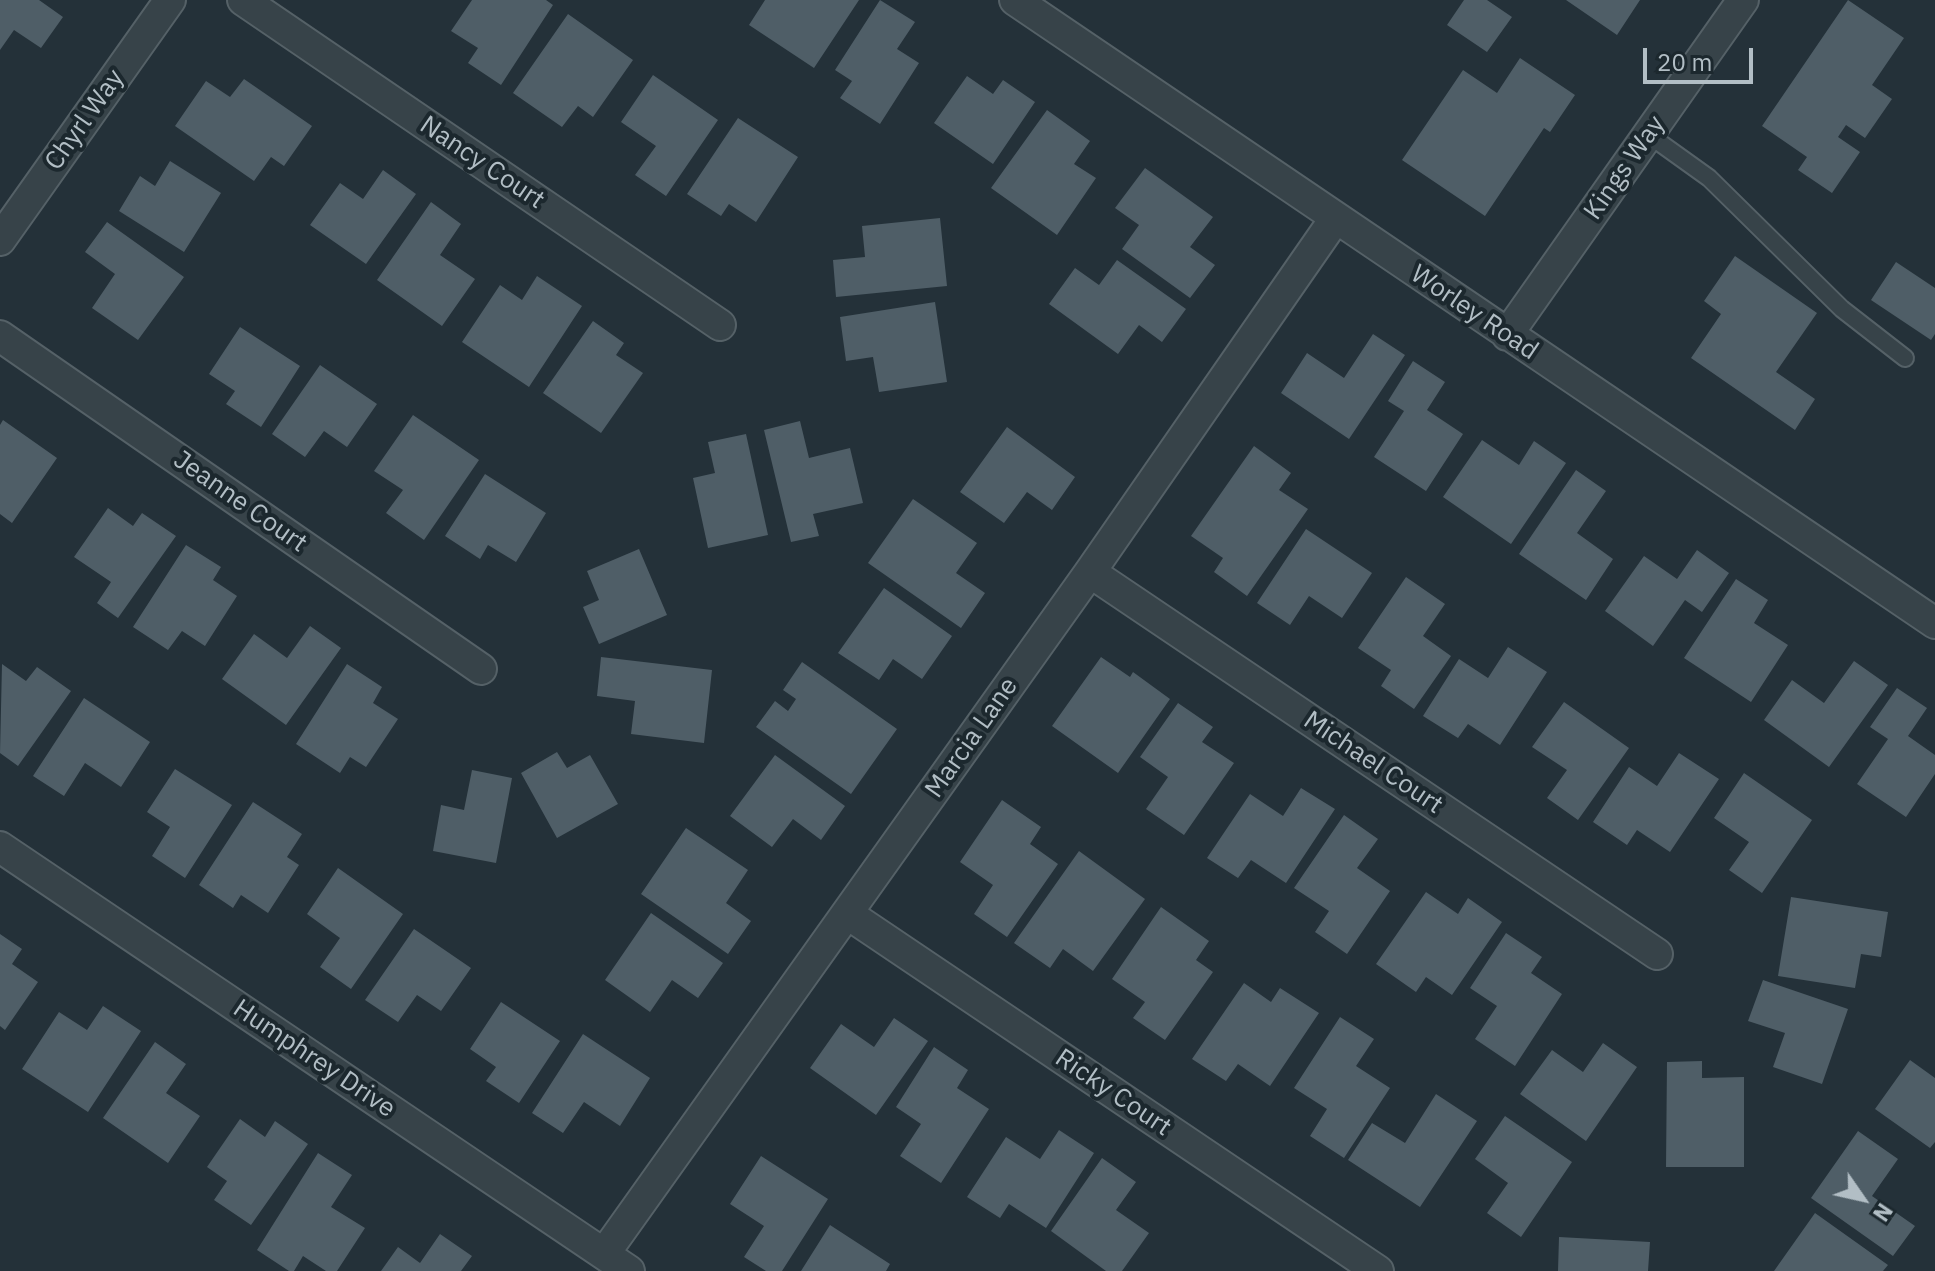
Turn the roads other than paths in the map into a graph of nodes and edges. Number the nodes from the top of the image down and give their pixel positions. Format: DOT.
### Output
graph roads {
  1 [pos="170,0"];
  2 [pos="243,0"];
  3 [pos="1015,0"];
  4 [pos="1743,0"];
  5 [pos="1649,135"];
  6 [pos="1335,219"];
  7 [pos="0,240"];
  8 [pos="720,325"];
  9 [pos="1507,335"];
  10 [pos="0,336"];
  11 [pos="1905,358"];
  12 [pos="1090,572"];
  13 [pos="1935,623"];
  14 [pos="481,669"];
  15 [pos="0,847"];
  16 [pos="848,914"];
  17 [pos="1657,954"];
  18 [pos="617,1263"];
  19 [pos="1378,1271"];
  1 -- 7 [label="street, Chyrl Way"];
  2 -- 8 [label="street, Nancy Court"];
  3 -- 6 [label="street, Worley Road"];
  4 -- 5 [label="street, Kings Way"];
  5 -- 9 [label="street, Kings Way"];
  5 -- 11 [label="lane"];
  6 -- 9 [label="street, Worley Road"];
  6 -- 12 [label="street, Marcia Lane"];
  9 -- 13 [label="street, Worley Road"];
  10 -- 14 [label="street, Jeanne Court"];
  12 -- 16 [label="street, Marcia Lane"];
  12 -- 17 [label="street, Michael Court"];
  15 -- 18 [label="street, Humphrey Drive"];
  16 -- 18 [label="street, Marcia Lane"];
  16 -- 19 [label="street, Ricky Court"];
}
